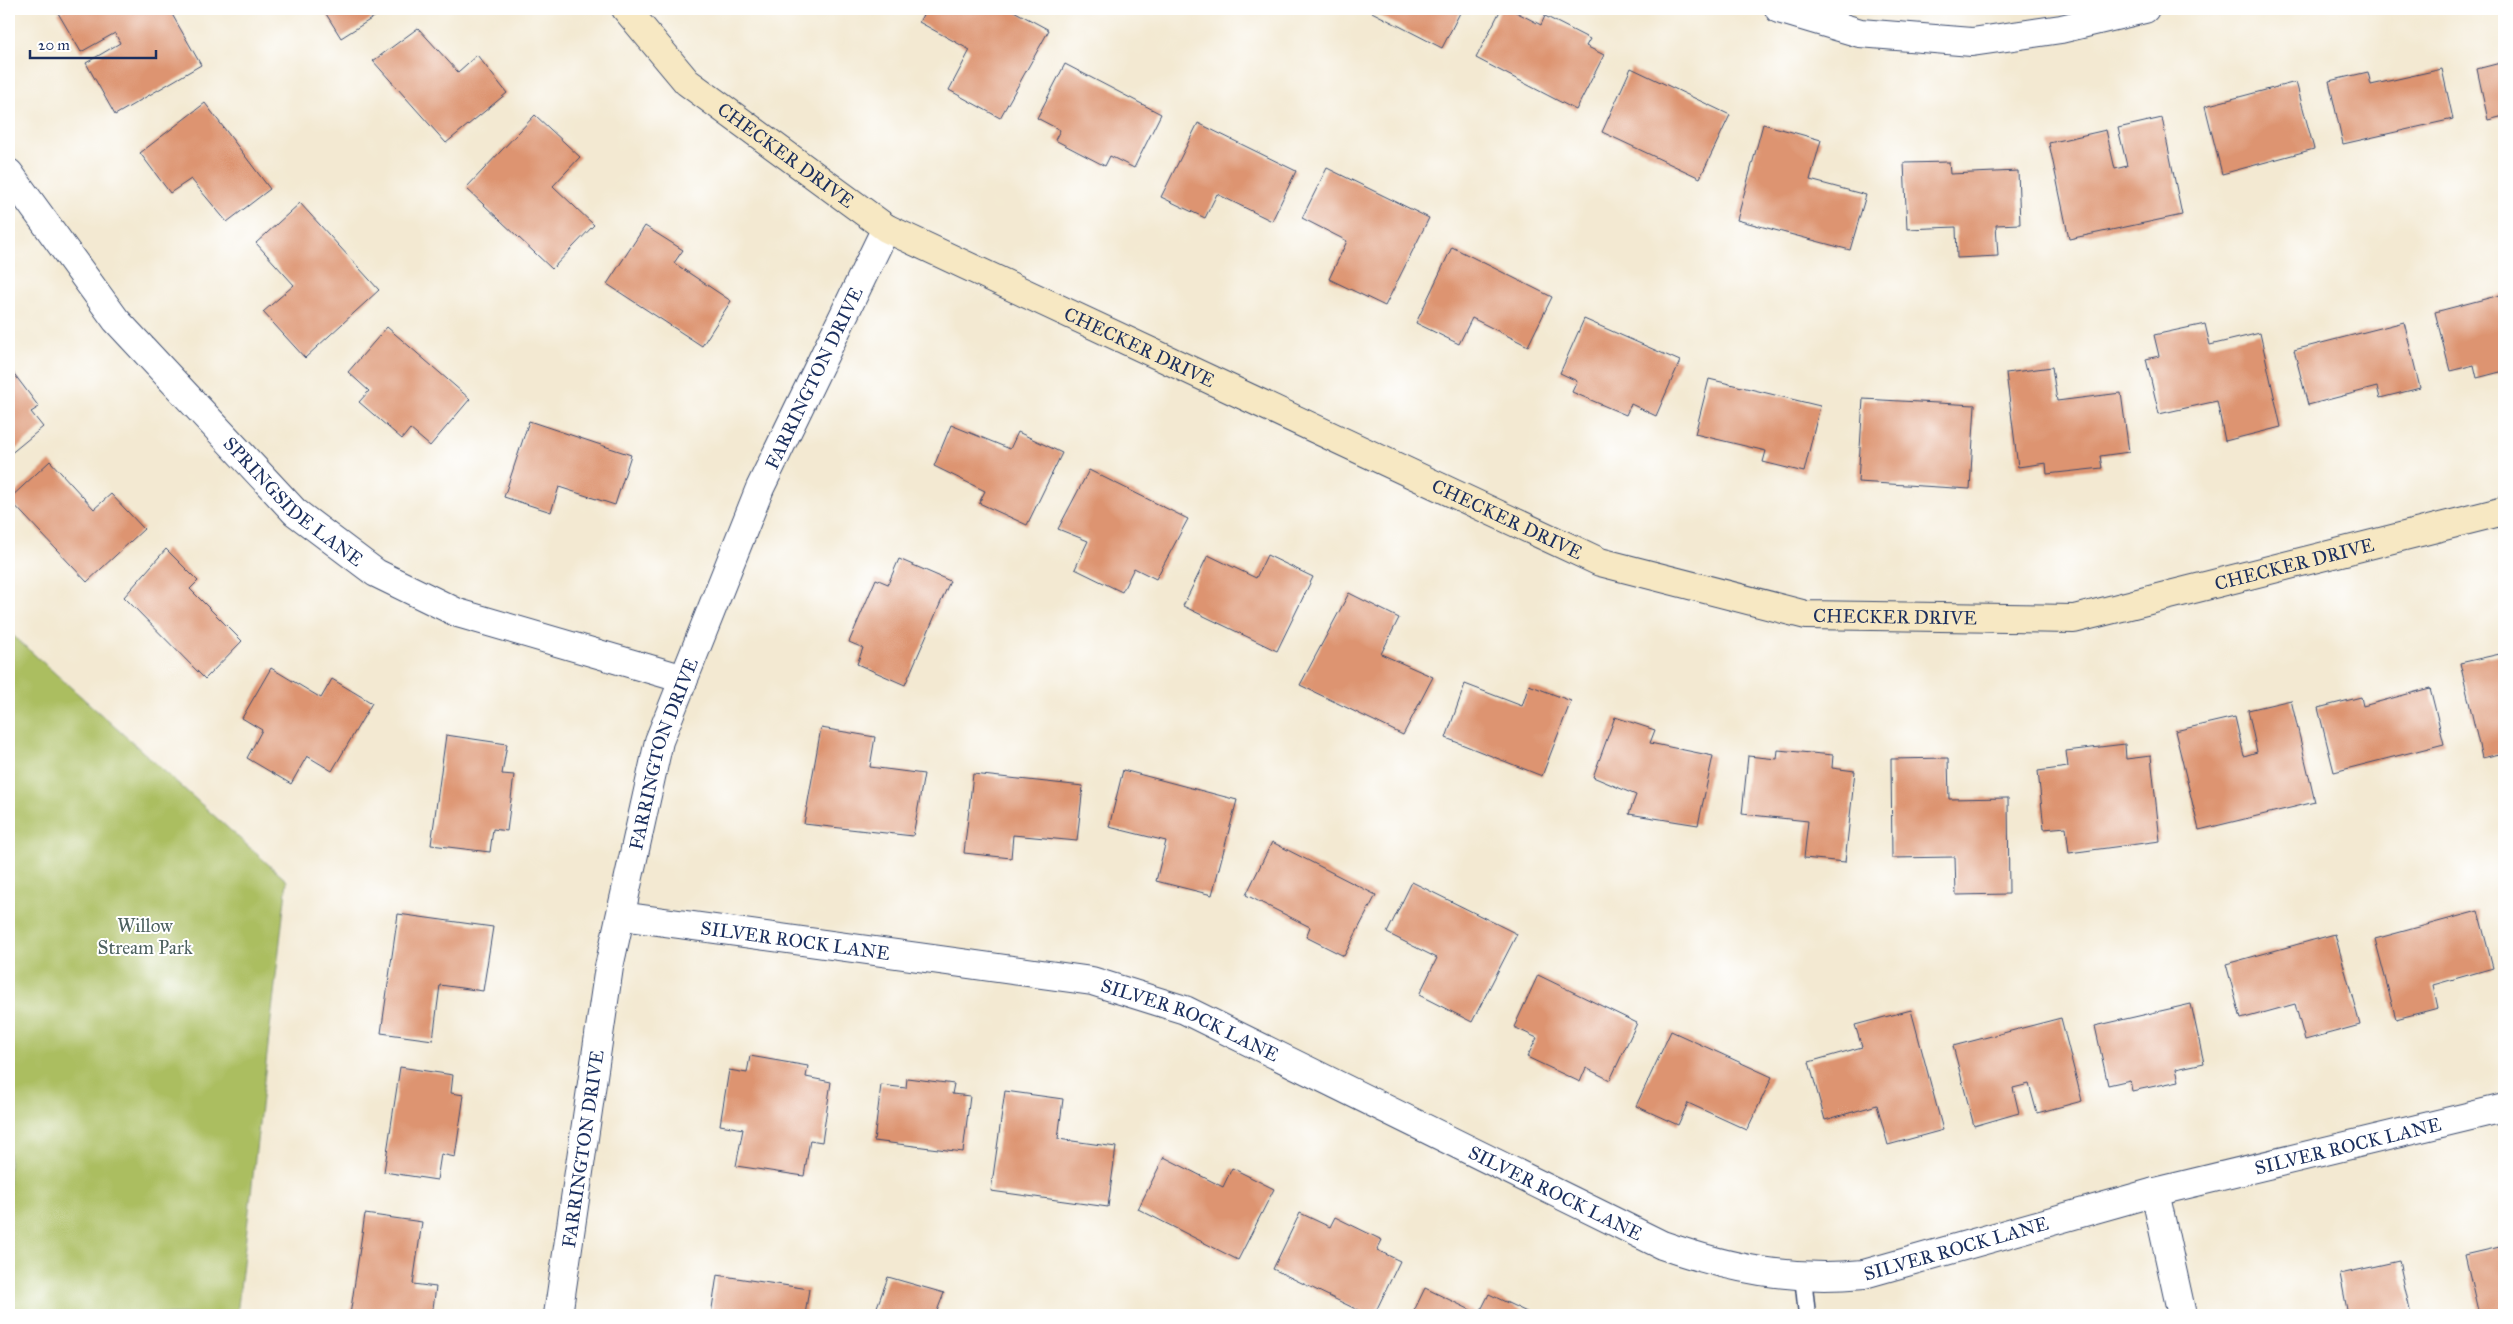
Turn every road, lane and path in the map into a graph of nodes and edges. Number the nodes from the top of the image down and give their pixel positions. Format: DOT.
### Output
graph roads {
  1 [pos="626,9"];
  2 [pos="1779,9"];
  3 [pos="2145,9"];
  4 [pos="9,173"];
  5 [pos="886,228"];
  6 [pos="2504,511"];
  7 [pos="684,679"];
  8 [pos="621,916"];
  9 [pos="2504,1108"];
  10 [pos="2155,1192"];
  11 [pos="1803,1276"];
  12 [pos="558,1315"];
  13 [pos="1807,1315"];
  14 [pos="2182,1315"];
  1 -- 5 [label="street, CHECKER DRIVE"];
  2 -- 3 [label="street"];
  4 -- 7 [label="street, SPRINGSIDE LANE"];
  5 -- 6 [label="street, CHECKER DRIVE"];
  5 -- 7 [label="street, FARRINGTON DRIVE"];
  7 -- 8 [label="street, FARRINGTON DRIVE"];
  8 -- 11 [label="street, SILVER ROCK LANE"];
  8 -- 12 [label="street, FARRINGTON DRIVE"];
  9 -- 10 [label="street, SILVER ROCK LANE"];
  10 -- 11 [label="street, SILVER ROCK LANE"];
  10 -- 14 [label="street"];
  11 -- 13 [label="lane"];
}
